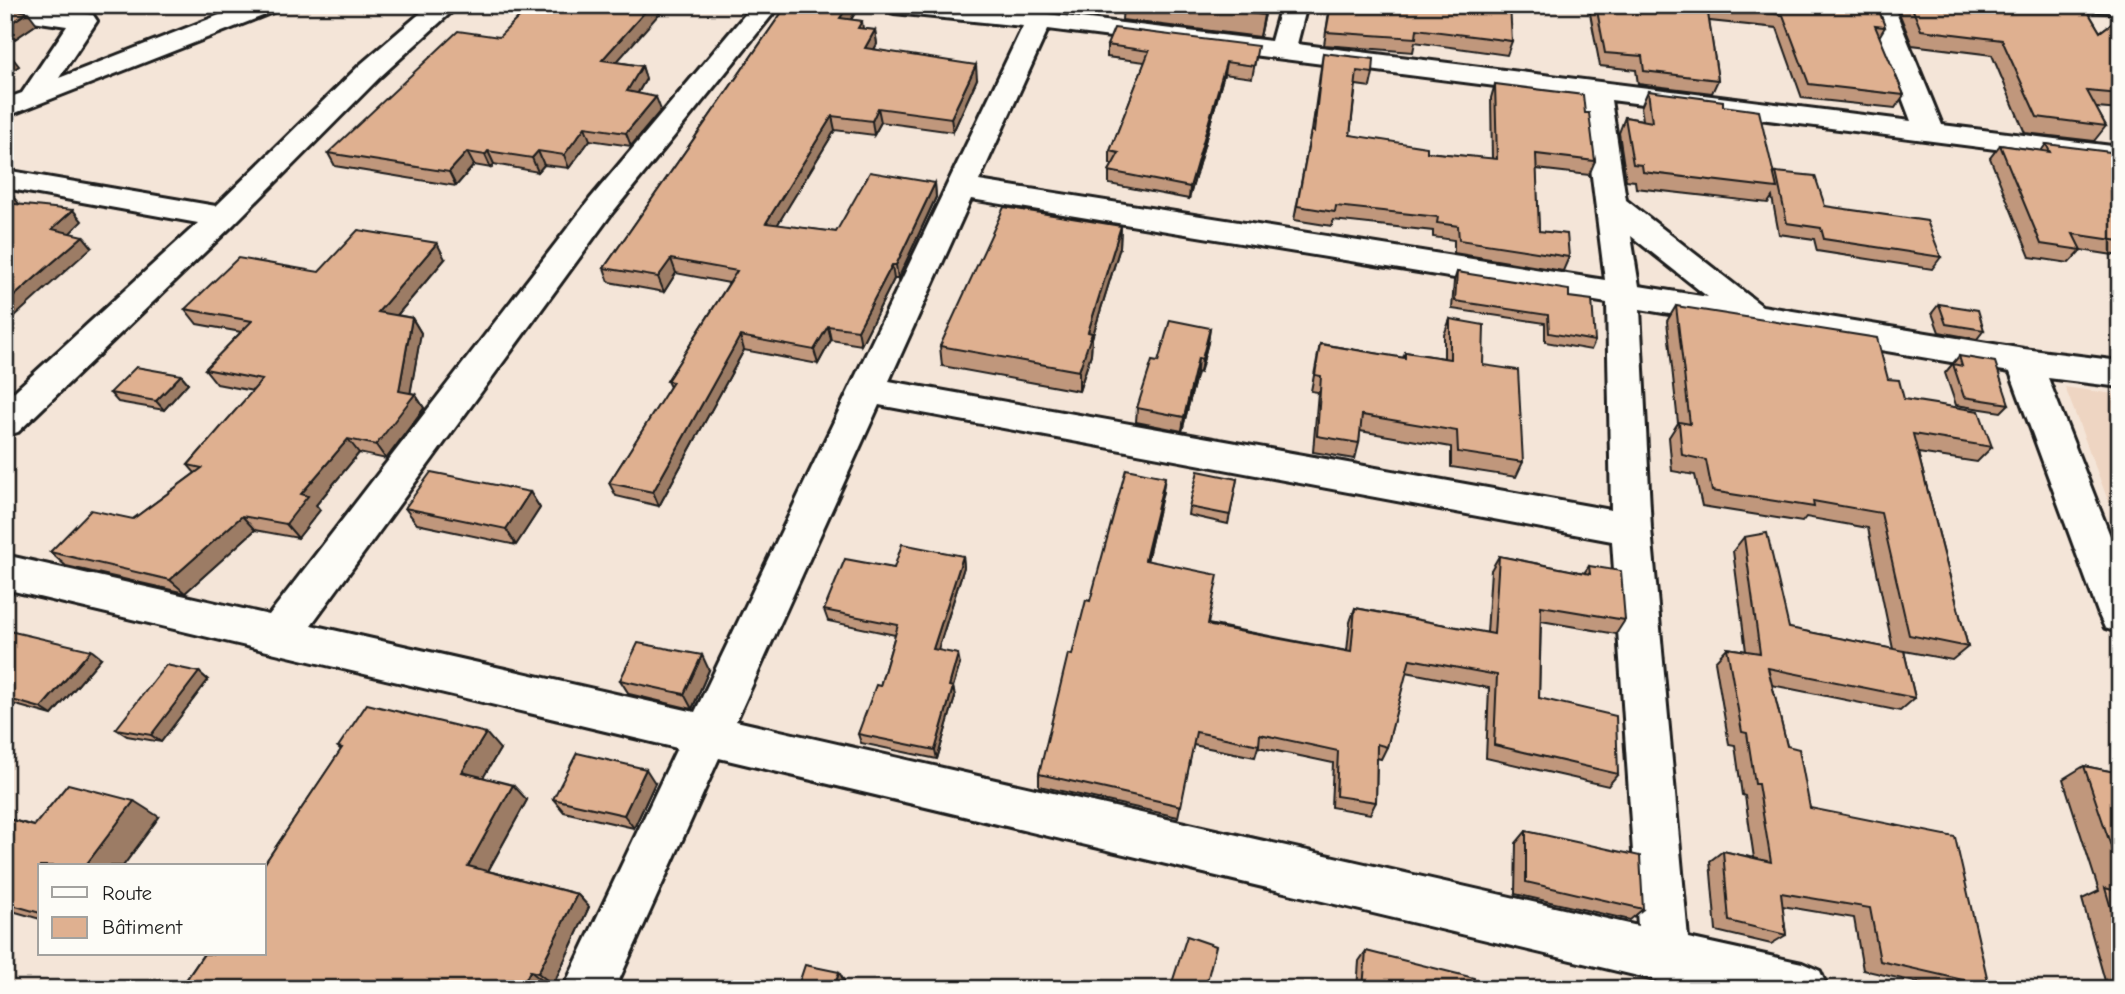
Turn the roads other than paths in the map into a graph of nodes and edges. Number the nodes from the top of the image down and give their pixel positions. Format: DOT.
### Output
graph roads {
  1 [pos="269,5"];
  2 [pos="446,5"];
  3 [pos="767,5"];
  4 [pos="894,5"];
  5 [pos="1294,5"];
  6 [pos="1880,5"];
  7 [pos="2096,5"];
  8 [pos="2120,5"];
  9 [pos="5,9"];
  10 [pos="1039,20"];
  11 [pos="1282,52"];
  12 [pos="1596,93"];
  13 [pos="32,98"];
  14 [pos="5,109"];
  15 [pos="1930,132"];
  16 [pos="2120,156"];
  17 [pos="5,179"];
  18 [pos="962,188"];
  19 [pos="1611,204"];
  20 [pos="223,217"];
  21 [pos="1623,293"];
  22 [pos="1754,316"];
  23 [pos="2024,362"];
  24 [pos="2120,374"];
  25 [pos="868,390"];
  26 [pos="9,414"];
  27 [pos="1631,528"];
  28 [pos="5,572"];
  29 [pos="2120,615"];
  30 [pos="278,636"];
  31 [pos="707,735"];
  32 [pos="1665,957"];
  33 [pos="589,989"];
  34 [pos="1802,989"];
  1 -- 13 [label="street"];
  2 -- 20 [label="street"];
  3 -- 30 [label="street"];
  4 -- 10 [label="street"];
  5 -- 11 [label="street"];
  6 -- 15 [label="street"];
  7 -- 8 [label="street"];
  9 -- 13 [label="street"];
  10 -- 11 [label="street"];
  10 -- 18 [label="street"];
  11 -- 12 [label="street"];
  12 -- 15 [label="street"];
  12 -- 19 [label="street"];
  13 -- 14 [label="street"];
  15 -- 16 [label="street"];
  17 -- 20 [label="street"];
  18 -- 21 [label="street"];
  18 -- 25 [label="street"];
  19 -- 21 [label="street"];
  19 -- 22 [label="street"];
  20 -- 26 [label="street"];
  21 -- 22 [label="street"];
  21 -- 27 [label="street"];
  22 -- 23 [label="street"];
  23 -- 24 [label="street"];
  23 -- 29 [label="street"];
  25 -- 27 [label="street"];
  25 -- 31 [label="street"];
  27 -- 32 [label="street"];
  28 -- 30 [label="street"];
  30 -- 31 [label="street"];
  31 -- 32 [label="street"];
  31 -- 33 [label="street"];
  32 -- 34 [label="street"];
}
